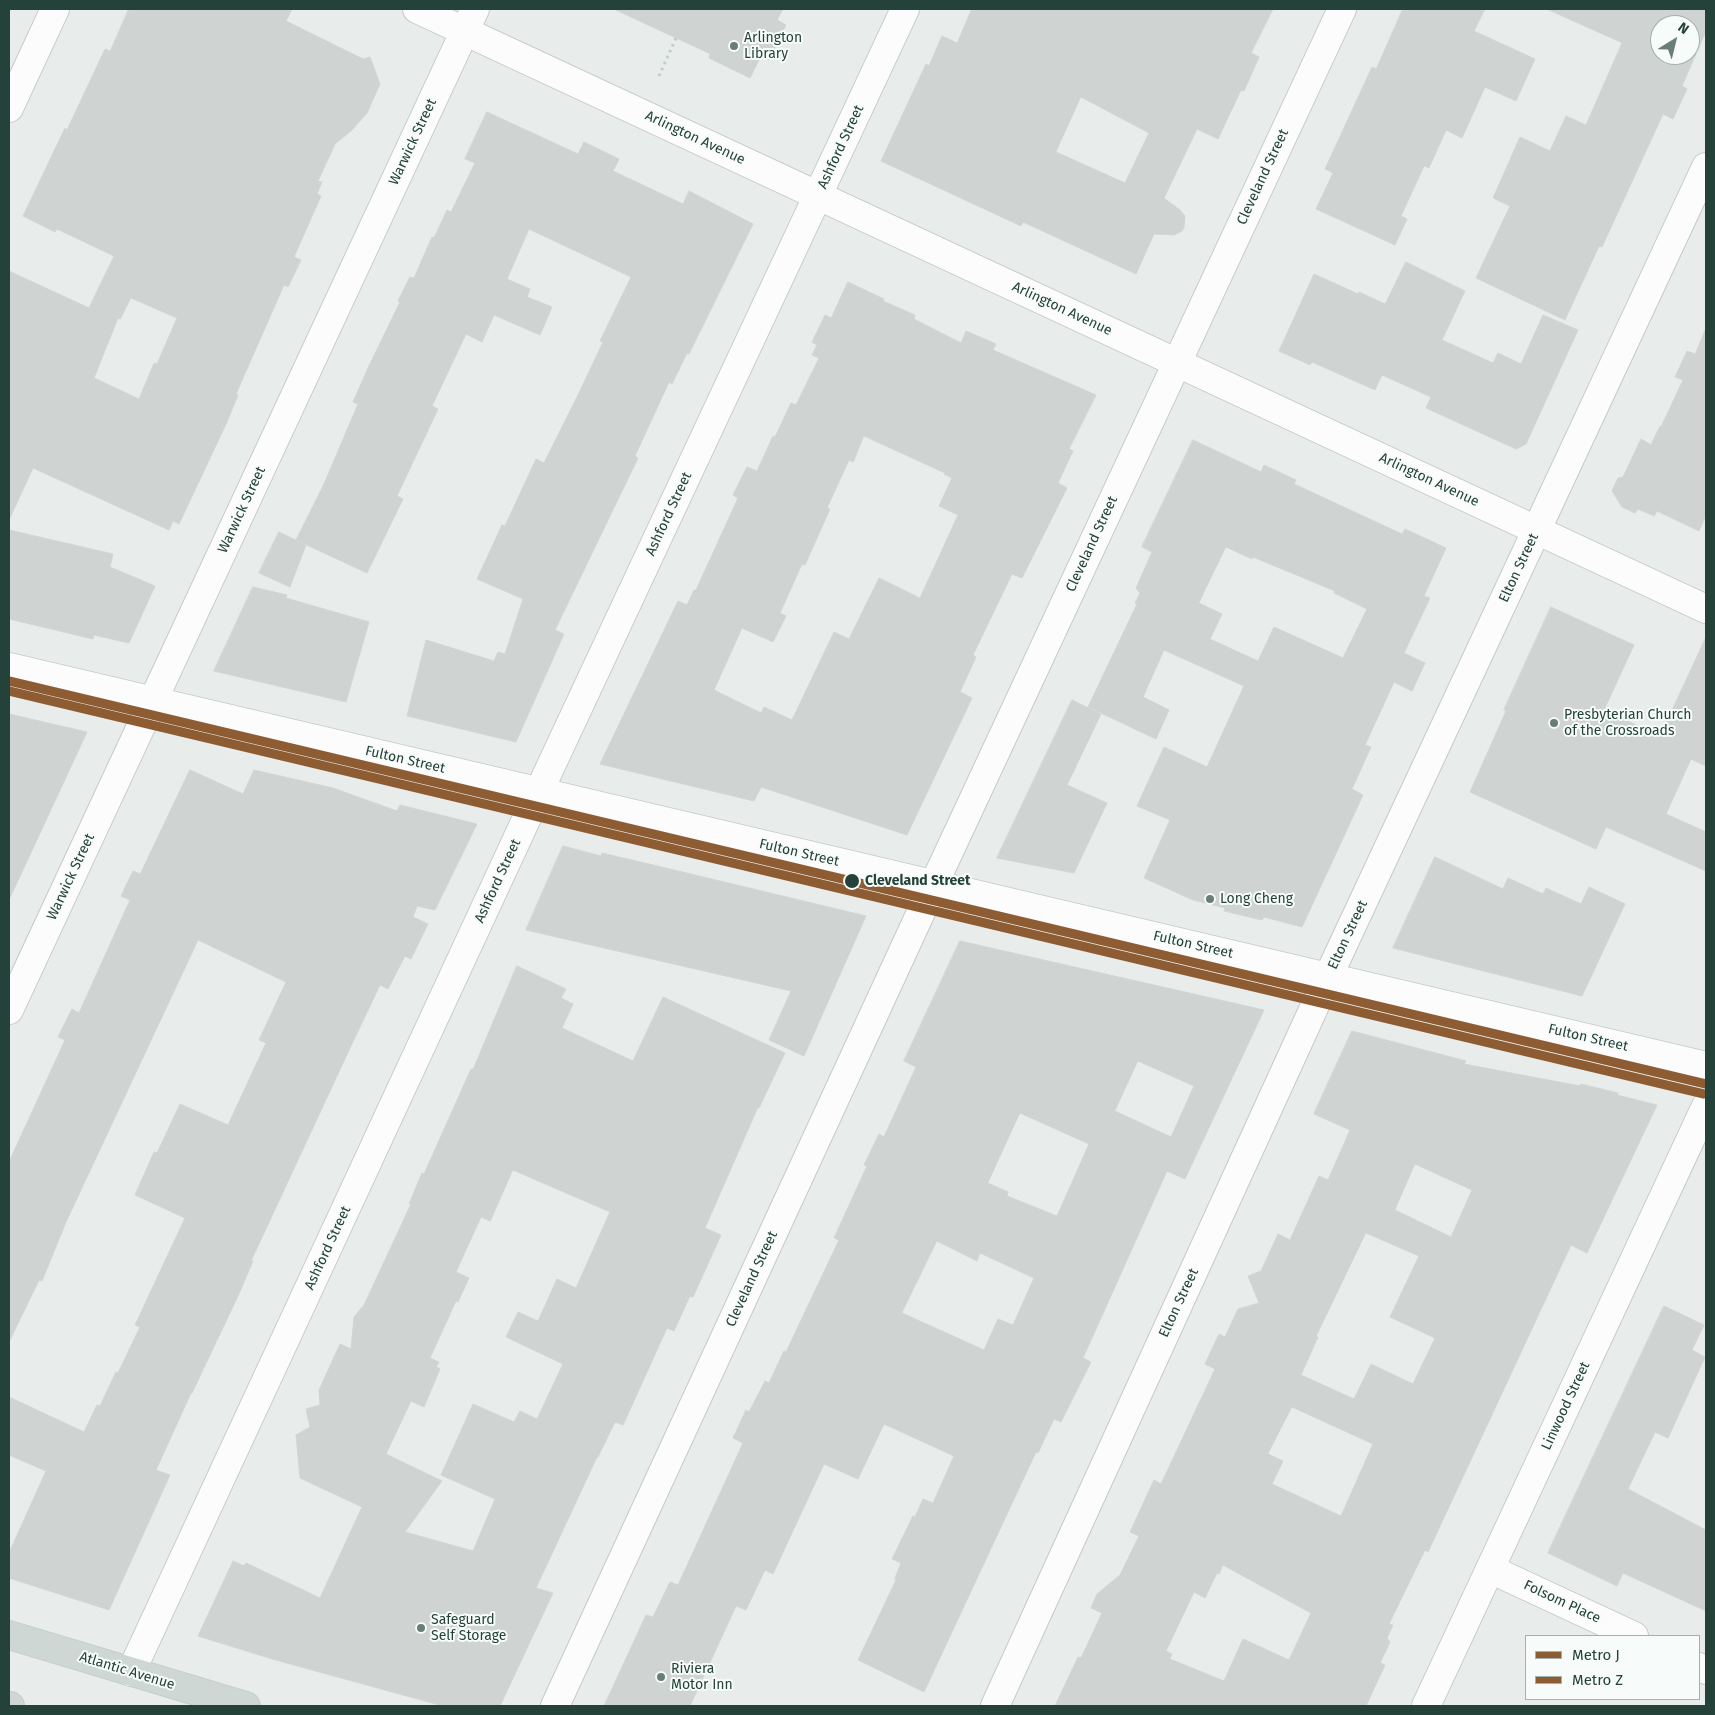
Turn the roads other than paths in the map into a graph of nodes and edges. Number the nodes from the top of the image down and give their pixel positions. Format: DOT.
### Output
graph roads {
  1 [pos="55,9"];
  2 [pos="417,9"];
  3 [pos="905,9"];
  4 [pos="1342,9"];
  5 [pos="470,20"];
  6 [pos="9,108"];
  7 [pos="1706,167"];
  8 [pos="818,195"];
  9 [pos="1177,363"];
  10 [pos="1537,530"];
  11 [pos="1706,610"];
  12 [pos="9,667"];
  13 [pos="153,701"];
  14 [pos="539,792"];
  15 [pos="934,884"];
  16 [pos="1328,977"];
  17 [pos="9,1010"];
  18 [pos="1706,1066"];
  19 [pos="1706,1106"];
  20 [pos="1490,1569"];
  21 [pos="9,1635"];
  22 [pos="1632,1635"];
  23 [pos="131,1672"];
  24 [pos="246,1706"];
  25 [pos="555,1706"];
  26 [pos="995,1706"];
  27 [pos="1426,1706"];
  1 -- 6 [label="street"];
  2 -- 5 [label="street, Arlington Avenue"];
  3 -- 8 [label="street, Ashford Street"];
  4 -- 9 [label="street, Cleveland Street"];
  5 -- 8 [label="street, Arlington Avenue"];
  5 -- 13 [label="street, Warwick Street"];
  7 -- 10 [label="street, Elton Street"];
  8 -- 9 [label="street, Arlington Avenue"];
  8 -- 14 [label="street, Ashford Street"];
  9 -- 10 [label="street, Arlington Avenue"];
  9 -- 15 [label="street, Cleveland Street"];
  10 -- 11 [label="street, Arlington Avenue"];
  10 -- 16 [label="street, Elton Street"];
  12 -- 13 [label="street, Fulton Street"];
  13 -- 14 [label="street, Fulton Street"];
  13 -- 17 [label="street, Warwick Street"];
  14 -- 15 [label="street, Fulton Street"];
  14 -- 23 [label="street, Ashford Street"];
  15 -- 16 [label="street, Fulton Street"];
  15 -- 25 [label="street, Cleveland Street"];
  16 -- 18 [label="street, Fulton Street"];
  16 -- 26 [label="street, Elton Street"];
  19 -- 20 [label="street, Linwood Street"];
  20 -- 22 [label="street, Folsom Place"];
  20 -- 27 [label="street, Linwood Street"];
  21 -- 23 [label="main road, Atlantic Avenue"];
  23 -- 24 [label="main road, Atlantic Avenue"];
}
